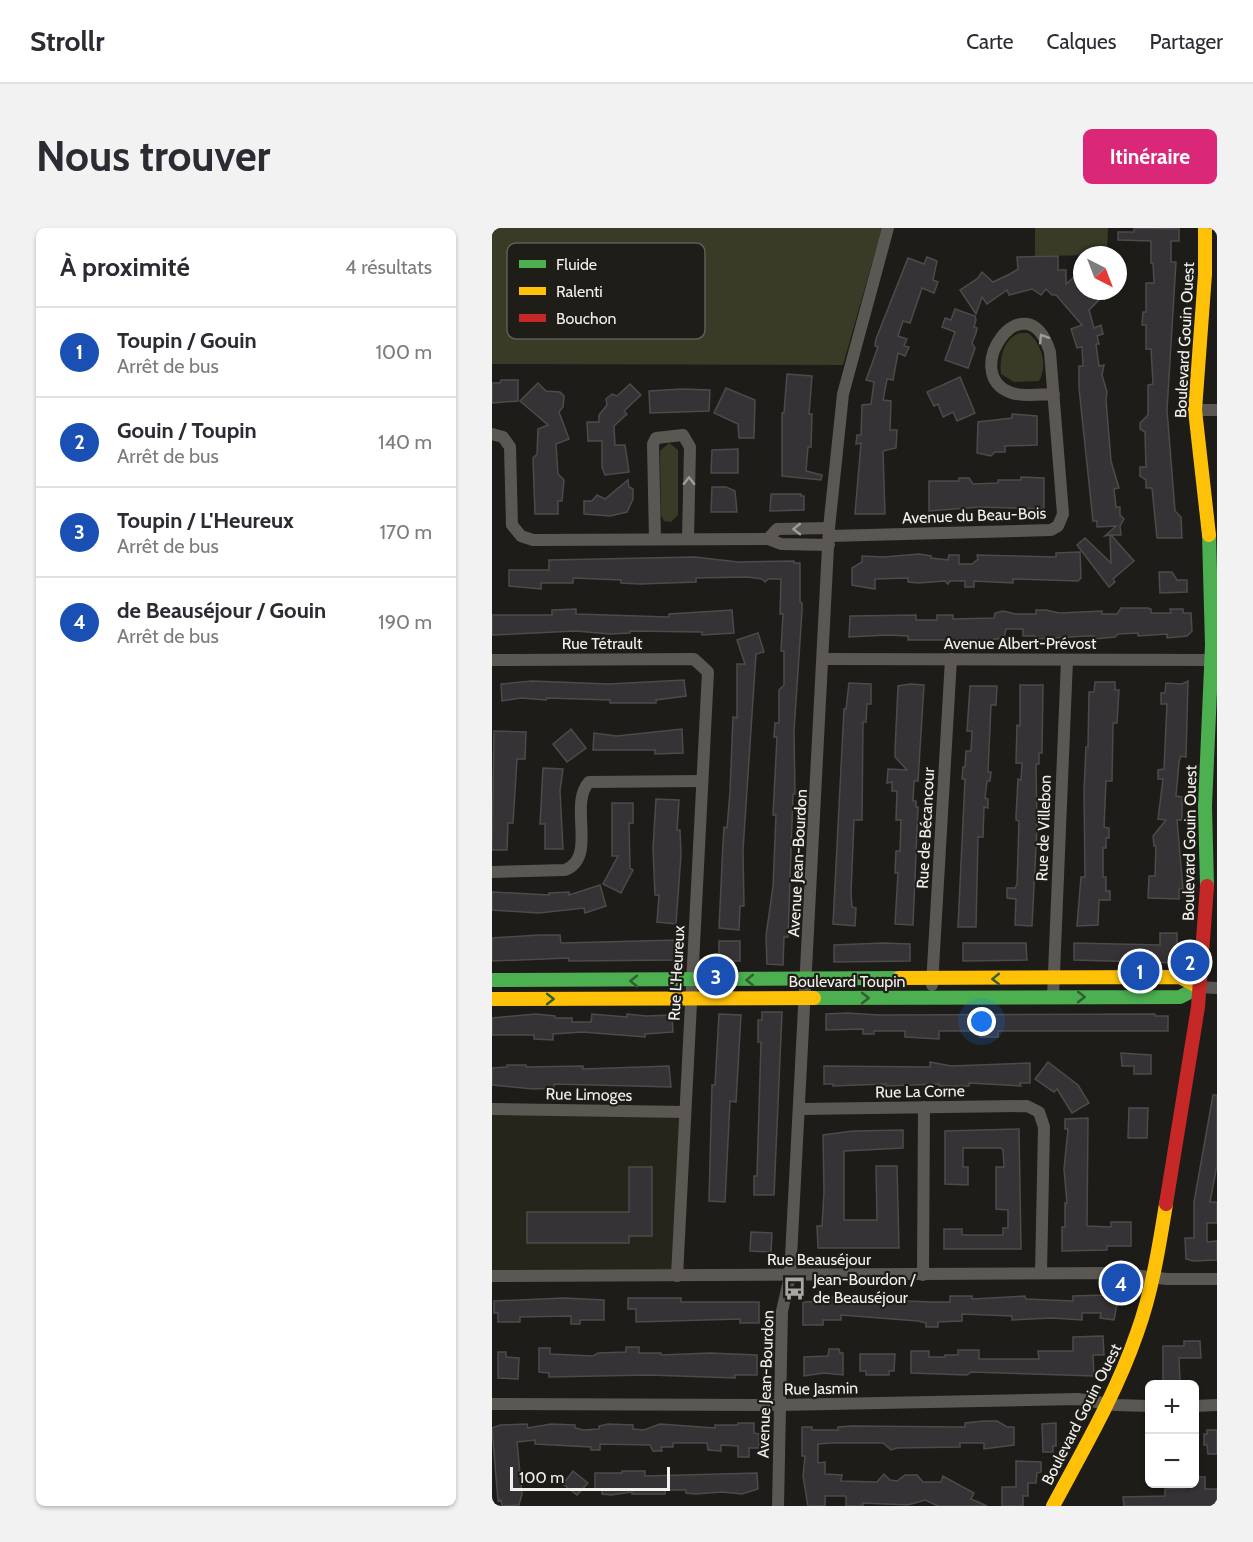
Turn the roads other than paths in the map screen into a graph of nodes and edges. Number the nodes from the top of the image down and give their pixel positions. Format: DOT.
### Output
graph roads {
  1 [pos="888,228"];
  2 [pos="1204,228"];
  3 [pos="1054,394"];
  4 [pos="1195,410"];
  5 [pos="1217,410"];
  6 [pos="492,434"];
  7 [pos="829,536"];
  8 [pos="655,539"];
  9 [pos="688,539"];
  10 [pos="824,658"];
  11 [pos="951,659"];
  12 [pos="492,660"];
  13 [pos="1067,660"];
  14 [pos="1214,660"];
  15 [pos="708,672"];
  16 [pos="702,781"];
  17 [pos="492,872"];
  18 [pos="1053,978"];
  19 [pos="808,979"];
  20 [pos="492,980"];
  21 [pos="693,980"];
  22 [pos="933,980"];
  23 [pos="1199,987"];
  24 [pos="1217,987"];
  25 [pos="806,997"];
  26 [pos="1053,997"];
  27 [pos="932,998"];
  28 [pos="492,999"];
  29 [pos="692,999"];
  30 [pos="924,1107"];
  31 [pos="492,1109"];
  32 [pos="800,1109"];
  33 [pos="685,1112"];
  34 [pos="1041,1274"];
  35 [pos="923,1275"];
  36 [pos="492,1276"];
  37 [pos="677,1276"];
  38 [pos="790,1276"];
  39 [pos="1153,1277"];
  40 [pos="1217,1279"];
  41 [pos="492,1404"];
  42 [pos="1108,1404"];
  43 [pos="779,1405"];
  44 [pos="1217,1405"];
  45 [pos="1145,1406"];
  46 [pos="1199,1406"];
  47 [pos="778,1506"];
  48 [pos="1053,1506"];
  1 -- 7 [label="street, Avenue Jean-Bourdon"];
  2 -- 4 [label="street, Boulevard Gouin Ouest"];
  3 -- 3 [label="street, Avenue du Beau-Bois, one-way"];
  3 -- 7 [label="street, Avenue du Beau-Bois"];
  4 -- 5 [label="street"];
  4 -- 14 [label="street, Boulevard Gouin Ouest"];
  6 -- 8 [label="street, Avenue du Beau-Bois"];
  7 -- 9 [label="street, Avenue du Beau-Bois"];
  7 -- 10 [label="street, Avenue Jean-Bourdon"];
  8 -- 9 [label="street, Avenue du Beau-Bois"];
  9 -- 8 [label="street, one-way"];
  10 -- 11 [label="street, Avenue Albert-Prévost"];
  10 -- 19 [label="street, Avenue Jean-Bourdon"];
  11 -- 13 [label="street, Avenue Albert-Prévost"];
  11 -- 22 [label="street, Rue de Bécancour"];
  12 -- 15 [label="street, Rue Tétrault"];
  13 -- 14 [label="street, Avenue Albert-Prévost"];
  13 -- 18 [label="street, Rue de Villebon"];
  14 -- 23 [label="street, Boulevard Gouin Ouest"];
  15 -- 16 [label="street, Rue L'Heureux"];
  16 -- 17 [label="street"];
  16 -- 21 [label="street, Rue L'Heureux"];
  18 -- 22 [label="street, Boulevard Toupin, one-way"];
  18 -- 23 [label="street, Boulevard Toupin"];
  18 -- 26 [label="street, Rue de Villebon"];
  19 -- 21 [label="street, Boulevard Toupin, one-way"];
  19 -- 22 [label="street, Boulevard Toupin"];
  19 -- 25 [label="street, Avenue Jean-Bourdon"];
  21 -- 20 [label="street, Boulevard Toupin, one-way"];
  21 -- 29 [label="street, Rue L'Heureux"];
  22 -- 27 [label="street, Rue de Bécancour"];
  23 -- 24 [label="street, Boulevard Toupin"];
  26 -- 23 [label="street, Boulevard Toupin, one-way"];
  23 -- 39 [label="street, Boulevard Gouin Ouest"];
  25 -- 27 [label="street, Boulevard Toupin, one-way"];
  25 -- 29 [label="street, Boulevard Toupin"];
  25 -- 32 [label="street, Avenue Jean-Bourdon"];
  26 -- 27 [label="street, Boulevard Toupin"];
  28 -- 29 [label="street, Boulevard Toupin, one-way"];
  29 -- 33 [label="street, Rue L'Heureux"];
  30 -- 32 [label="street, Rue La Corne"];
  30 -- 34 [label="street, Rue La Corne"];
  30 -- 35 [label="street"];
  31 -- 33 [label="street, Rue Limoges"];
  32 -- 38 [label="street, Avenue Jean-Bourdon"];
  33 -- 37 [label="street, Rue L'Heureux"];
  34 -- 35 [label="street, Rue Beauséjour"];
  34 -- 39 [label="street, Rue Beauséjour"];
  35 -- 38 [label="street, Rue Beauséjour"];
  36 -- 37 [label="street, Rue Beauséjour"];
  37 -- 38 [label="street, Rue Beauséjour"];
  38 -- 43 [label="street, Avenue Jean-Bourdon"];
  39 -- 40 [label="street, Rue Beauséjour"];
  39 -- 42 [label="street, Boulevard Gouin Ouest"];
  41 -- 43 [label="street, Rue Jasmin"];
  42 -- 43 [label="street, Rue Jasmin"];
  42 -- 45 [label="street, Rue Jasmin"];
  42 -- 48 [label="street, Boulevard Gouin Ouest"];
  43 -- 47 [label="street, Avenue Jean-Bourdon"];
  44 -- 46 [label="street"];
}
